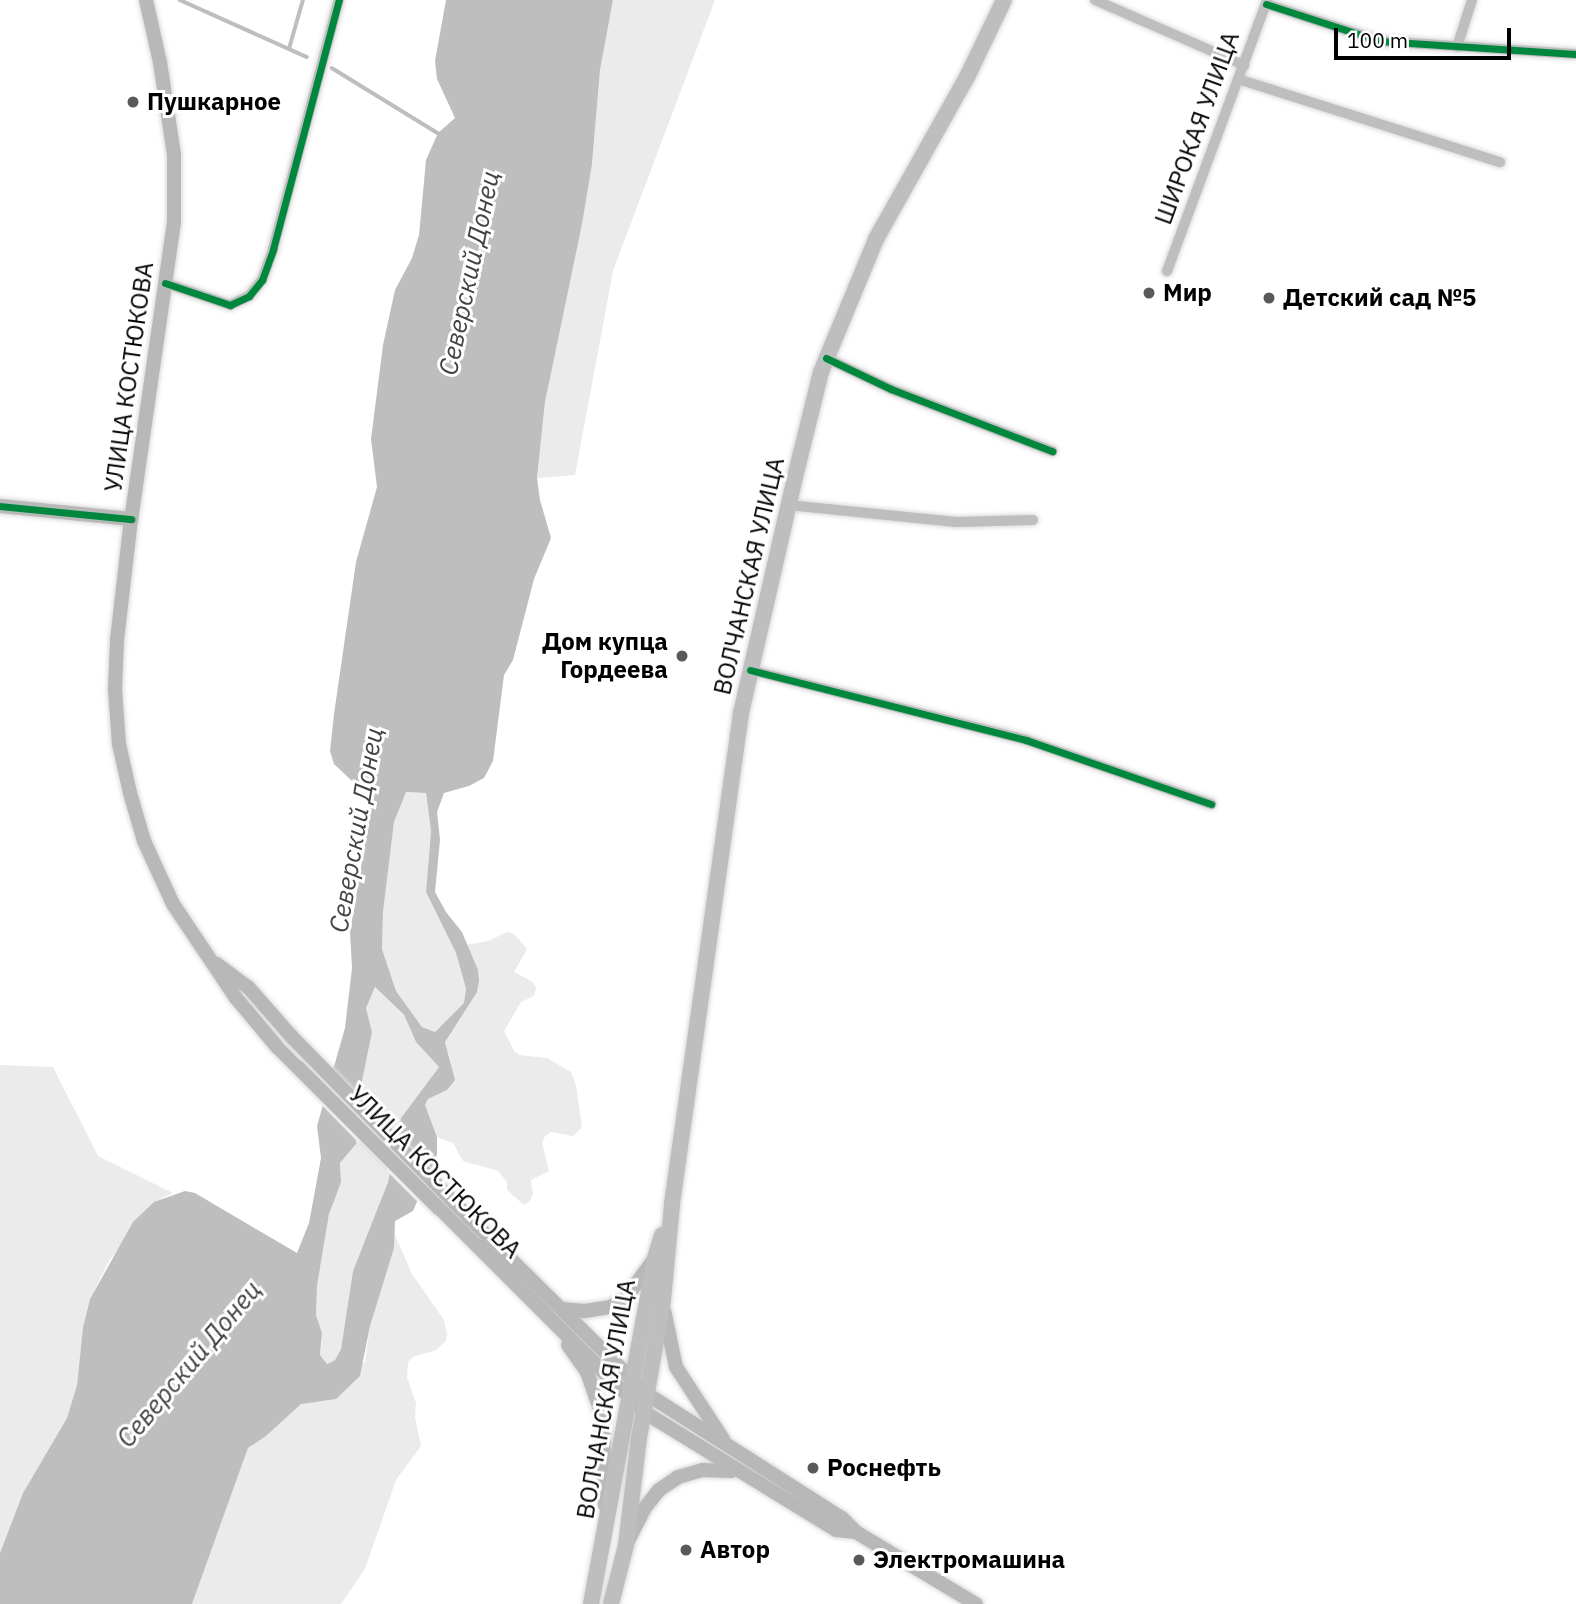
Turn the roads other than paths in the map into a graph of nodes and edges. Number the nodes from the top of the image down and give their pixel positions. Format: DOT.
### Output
graph roads {
  1 [pos="146,0"];
  2 [pos="339,0"];
  3 [pos="1004,0"];
  4 [pos="1096,0"];
  5 [pos="1472,0"];
  6 [pos="1266,2"];
  7 [pos="1457,47"];
  8 [pos="1576,54"];
  9 [pos="1244,65"];
  10 [pos="1238,79"];
  11 [pos="1500,162"];
  12 [pos="1167,271"];
  13 [pos="165,283"];
  14 [pos="826,358"];
  15 [pos="1052,450"];
  16 [pos="788,505"];
  17 [pos="0,506"];
  18 [pos="131,519"];
  19 [pos="1033,520"];
  20 [pos="750,670"];
  21 [pos="1211,804"];
  22 [pos="205,954"];
  23 [pos="672,1204"];
  24 [pos="461,1221"];
  25 [pos="655,1258"];
  26 [pos="663,1300"];
  27 [pos="562,1309"];
  28 [pos="545,1313"];
  29 [pos="633,1377"];
  30 [pos="647,1394"];
  31 [pos="630,1397"];
  32 [pos="644,1412"];
  33 [pos="727,1446"];
  34 [pos="738,1472"];
  35 [pos="605,1532"];
  36 [pos="856,1532"];
  37 [pos="626,1545"];
  38 [pos="591,1604"];
  39 [pos="611,1604"];
  40 [pos="976,1604"];
  1 -- 13 [label="main road, УЛИЦА КОСТЮКОВА"];
  2 -- 13 [label="street"];
  3 -- 14 [label="main road, ВОЛЧАНСКАЯ УЛИЦА"];
  4 -- 9 [label="street"];
  5 -- 7 [label="street"];
  6 -- 7 [label="street"];
  6 -- 9 [label="street, ШИРОКАЯ УЛИЦА"];
  7 -- 8 [label="street"];
  9 -- 10 [label="street, ШИРОКАЯ УЛИЦА"];
  10 -- 11 [label="street"];
  10 -- 12 [label="street, ШИРОКАЯ УЛИЦА"];
  13 -- 18 [label="main road, УЛИЦА КОСТЮКОВА"];
  14 -- 15 [label="street"];
  14 -- 16 [label="main road, ВОЛЧАНСКАЯ УЛИЦА"];
  16 -- 19 [label="street"];
  16 -- 20 [label="main road, ВОЛЧАНСКАЯ УЛИЦА"];
  17 -- 18 [label="main road"];
  18 -- 22 [label="main road, УЛИЦА КОСТЮКОВА"];
  20 -- 21 [label="street"];
  20 -- 23 [label="main road, ВОЛЧАНСКАЯ УЛИЦА"];
  22 -- 24 [label="main road, УЛИЦА КОСТЮКОВА"];
  22 -- 24 [label="main road, УЛИЦА КОСТЮКОВА"];
  23 -- 25 [label="main road, ВОЛЧАНСКАЯ УЛИЦА"];
  23 -- 26 [label="main road, ВОЛЧАНСКАЯ УЛИЦА"];
  24 -- 27 [label="main road, УЛИЦА КОСТЮКОВА"];
  24 -- 28 [label="main road, УЛИЦА КОСТЮКОВА"];
  25 -- 27 [label="main road"];
  25 -- 29 [label="main road, ВОЛЧАНСКАЯ УЛИЦА"];
  26 -- 30 [label="main road, ВОЛЧАНСКАЯ УЛИЦА"];
  26 -- 33 [label="main road"];
  27 -- 29 [label="main road, УЛИЦА КОСТЮКОВА"];
  28 -- 31 [label="main road, УЛИЦА КОСТЮКОВА"];
  28 -- 35 [label="main road"];
  29 -- 30 [label="main road, УЛИЦА КОСТЮКОВА"];
  29 -- 31 [label="main road, ВОЛЧАНСКАЯ УЛИЦА"];
  30 -- 32 [label="main road, ВОЛЧАНСКАЯ УЛИЦА"];
  30 -- 33 [label="main road, УЛИЦА КОСТЮКОВА"];
  31 -- 32 [label="main road, УЛИЦА КОСТЮКОВА"];
  31 -- 35 [label="main road, ВОЛЧАНСКАЯ УЛИЦА"];
  32 -- 34 [label="main road, УЛИЦА КОСТЮКОВА"];
  32 -- 37 [label="main road, ВОЛЧАНСКАЯ УЛИЦА"];
  33 -- 36 [label="main road, УЛИЦА КОСТЮКОВА"];
  34 -- 36 [label="main road, УЛИЦА КОСТЮКОВА"];
  34 -- 37 [label="main road"];
  35 -- 38 [label="main road, ВОЛЧАНСКАЯ УЛИЦА"];
  36 -- 40 [label="main road"];
  37 -- 39 [label="main road, ВОЛЧАНСКАЯ УЛИЦА"];
}
